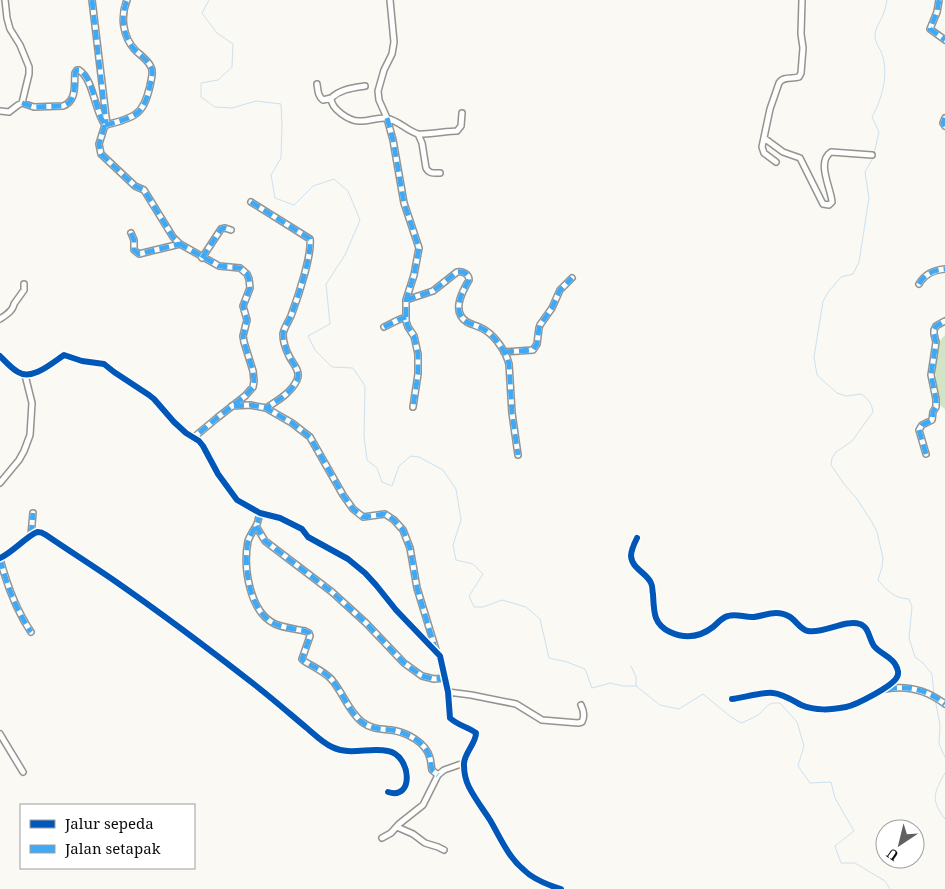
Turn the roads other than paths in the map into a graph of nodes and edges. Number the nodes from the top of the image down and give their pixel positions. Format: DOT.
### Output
graph roads {
  1 [pos="5,0"];
  2 [pos="92,0"];
  3 [pos="127,0"];
  4 [pos="390,0"];
  5 [pos="802,0"];
  6 [pos="939,0"];
  7 [pos="945,40"];
  8 [pos="317,84"];
  9 [pos="365,86"];
  10 [pos="331,98"];
  11 [pos="22,104"];
  12 [pos="0,111"];
  13 [pos="462,112"];
  14 [pos="387,118"];
  15 [pos="945,118"];
  16 [pos="106,125"];
  17 [pos="945,126"];
  18 [pos="418,134"];
  19 [pos="764,138"];
  20 [pos="872,156"];
  21 [pos="776,162"];
  22 [pos="440,173"];
  23 [pos="251,202"];
  24 [pos="231,230"];
  25 [pos="131,233"];
  26 [pos="180,244"];
  27 [pos="202,258"];
  28 [pos="945,269"];
  29 [pos="572,278"];
  30 [pos="24,284"];
  31 [pos="919,284"];
  32 [pos="406,300"];
  33 [pos="406,317"];
  34 [pos="0,319"];
  35 [pos="945,321"];
  36 [pos="384,327"];
  37 [pos="504,352"];
  38 [pos="0,356"];
  39 [pos="25,375"];
  40 [pos="232,406"];
  41 [pos="413,407"];
  42 [pos="266,408"];
  43 [pos="193,438"];
  44 [pos="926,454"];
  45 [pos="518,455"];
  46 [pos="0,483"];
  47 [pos="33,513"];
  48 [pos="260,514"];
  49 [pos="256,526"];
  50 [pos="31,535"];
  51 [pos="637,538"];
  52 [pos="0,558"];
  53 [pos="31,632"];
  54 [pos="436,652"];
  55 [pos="445,678"];
  56 [pos="882,689"];
  57 [pos="448,692"];
  58 [pos="732,700"];
  59 [pos="945,704"];
  60 [pos="580,705"];
  61 [pos="0,734"];
  62 [pos="464,763"];
  63 [pos="23,772"];
  64 [pos="438,775"];
  65 [pos="388,792"];
  66 [pos="397,827"];
  67 [pos="382,838"];
  68 [pos="444,850"];
  69 [pos="561,889"];
  1 -- 11 [label="street"];
  2 -- 16 [label="street"];
  3 -- 16 [label="street"];
  4 -- 14 [label="street"];
  5 -- 19 [label="street"];
  6 -- 7 [label="street"];
  8 -- 10 [label="street"];
  9 -- 10 [label="street"];
  10 -- 14 [label="street"];
  11 -- 12 [label="street"];
  11 -- 16 [label="street"];
  13 -- 18 [label="street"];
  14 -- 18 [label="street"];
  14 -- 32 [label="street"];
  15 -- 17 [label="street"];
  16 -- 26 [label="street"];
  18 -- 22 [label="street"];
  19 -- 20 [label="street"];
  19 -- 21 [label="street"];
  23 -- 42 [label="street"];
  24 -- 27 [label="street"];
  25 -- 26 [label="street"];
  26 -- 27 [label="street"];
  27 -- 40 [label="street"];
  28 -- 31 [label="street"];
  29 -- 37 [label="street"];
  30 -- 34 [label="street"];
  32 -- 33 [label="street"];
  32 -- 37 [label="street"];
  33 -- 36 [label="street"];
  33 -- 41 [label="street"];
  35 -- 44 [label="street"];
  37 -- 45 [label="street"];
  38 -- 39 [label="street"];
  39 -- 43 [label="street"];
  39 -- 46 [label="street"];
  40 -- 42 [label="street"];
  40 -- 43 [label="street"];
  42 -- 54 [label="street"];
  43 -- 48 [label="street"];
  47 -- 50 [label="street"];
  48 -- 49 [label="street"];
  48 -- 54 [label="street"];
  49 -- 55 [label="street"];
  49 -- 64 [label="street"];
  50 -- 52 [label="street"];
  50 -- 65 [label="street"];
  51 -- 56 [label="street"];
  52 -- 53 [label="street"];
  54 -- 55 [label="street"];
  55 -- 57 [label="street"];
  56 -- 58 [label="street"];
  56 -- 59 [label="street"];
  57 -- 60 [label="street"];
  57 -- 62 [label="street"];
  61 -- 63 [label="street"];
  62 -- 64 [label="street"];
  62 -- 69 [label="street"];
  64 -- 66 [label="street"];
  66 -- 67 [label="street"];
  66 -- 68 [label="street"];
}
